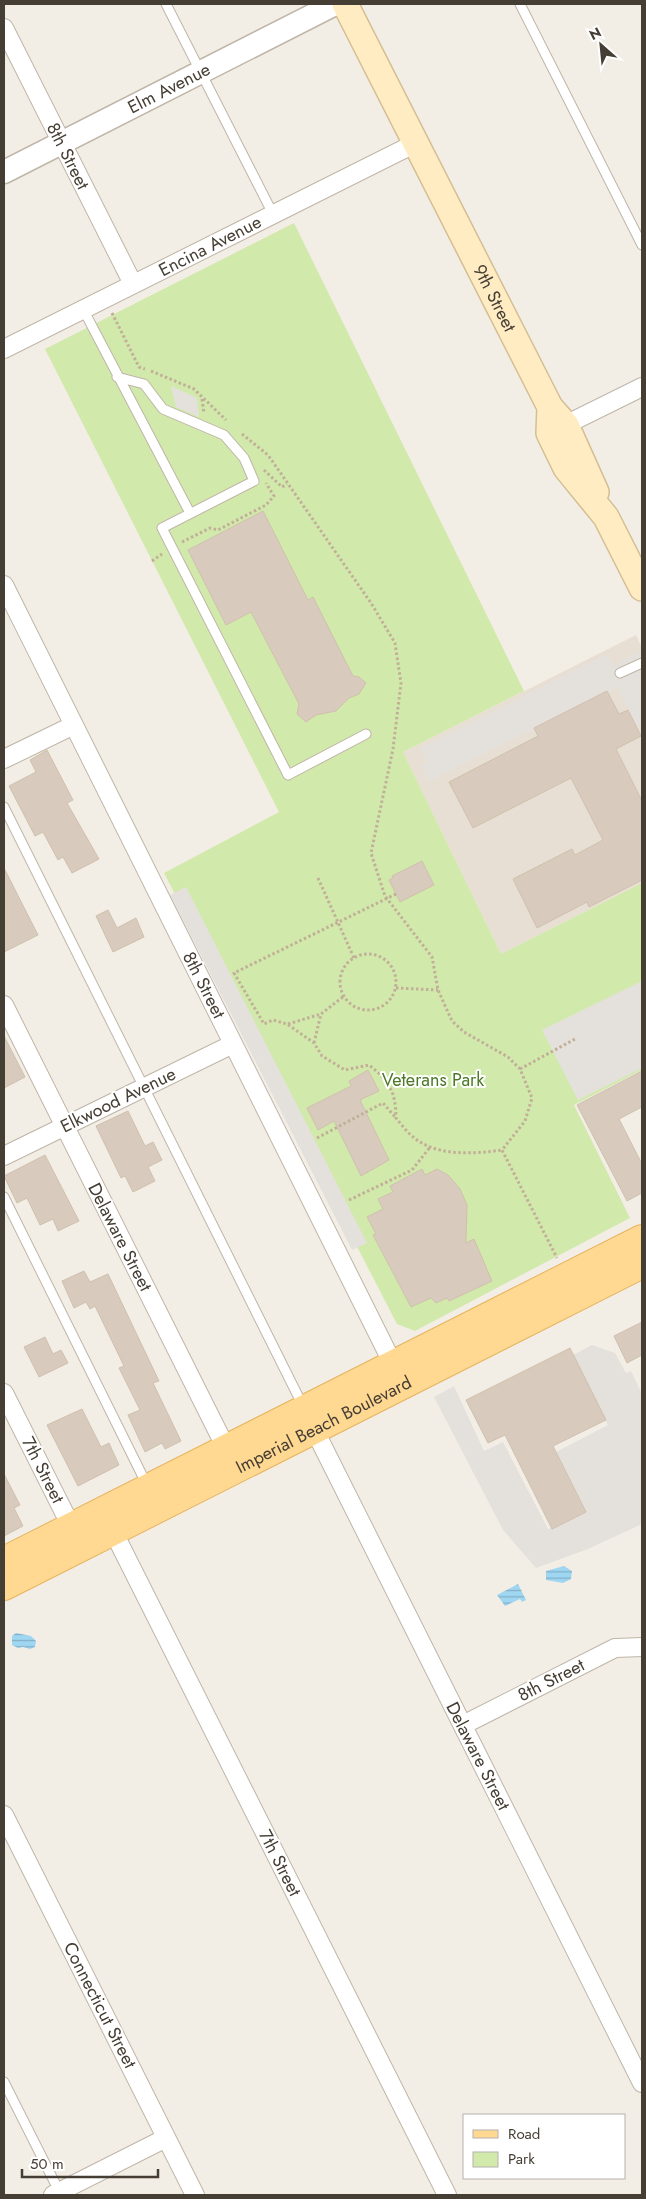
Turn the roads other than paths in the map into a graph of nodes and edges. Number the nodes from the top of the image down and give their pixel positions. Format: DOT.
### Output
graph roads {
  1 [pos="166,4"];
  2 [pos="335,4"];
  3 [pos="345,4"];
  4 [pos="520,4"];
  5 [pos="4,28"];
  6 [pos="200,72"];
  7 [pos="62,143"];
  8 [pos="416,143"];
  9 [pos="4,172"];
  10 [pos="272,214"];
  11 [pos="642,246"];
  12 [pos="133,284"];
  13 [pos="82,309"];
  14 [pos="4,349"];
  15 [pos="117,377"];
  16 [pos="642,387"];
  17 [pos="555,422"];
  18 [pos="190,513"];
  19 [pos="4,585"];
  20 [pos="642,588"];
  21 [pos="642,663"];
  22 [pos="620,673"];
  23 [pos="74,725"];
  24 [pos="366,734"];
  25 [pos="4,759"];
  26 [pos="4,807"];
  27 [pos="4,1005"];
  28 [pos="233,1044"];
  29 [pos="144,1087"];
  30 [pos="65,1126"];
  31 [pos="4,1156"];
  32 [pos="4,1197"];
  33 [pos="642,1239"];
  34 [pos="642,1264"];
  35 [pos="399,1374"];
  36 [pos="4,1393"];
  37 [pos="310,1419"];
  38 [pos="232,1458"];
  39 [pos="148,1488"];
  40 [pos="113,1531"];
  41 [pos="76,1536"];
  42 [pos="4,1561"];
  43 [pos="4,1586"];
  44 [pos="642,1647"];
  45 [pos="463,1725"];
  46 [pos="4,1815"];
  47 [pos="4,2082"];
  48 [pos="642,2083"];
  49 [pos="166,2138"];
  50 [pos="58,2194"];
  51 [pos="195,2195"];
  52 [pos="446,2195"];
  1 -- 6 [label="lane"];
  2 -- 6 [label="street, Elm Avenue"];
  3 -- 8 [label="main road, 9th Street"];
  4 -- 11 [label="lane"];
  5 -- 7 [label="street, 8th Street"];
  6 -- 7 [label="street, Elm Avenue"];
  6 -- 10 [label="lane"];
  7 -- 9 [label="street, Elm Avenue"];
  7 -- 12 [label="street, 8th Street"];
  8 -- 10 [label="street, Encina Avenue"];
  8 -- 17 [label="main road, 9th Street"];
  10 -- 12 [label="street, Encina Avenue"];
  12 -- 13 [label="street, Encina Avenue"];
  13 -- 14 [label="street, Encina Avenue"];
  13 -- 15 [label="lane"];
  15 -- 18 [label="lane"];
  15 -- 18 [label="lane"];
  16 -- 17 [label="street"];
  17 -- 20 [label="main road, 9th Street"];
  18 -- 24 [label="lane"];
  19 -- 23 [label="street, 8th Street"];
  21 -- 22 [label="lane"];
  23 -- 25 [label="street"];
  23 -- 28 [label="street, 8th Street"];
  26 -- 29 [label="lane"];
  27 -- 30 [label="street, Delaware Street"];
  28 -- 29 [label="street, Elkwood Avenue"];
  28 -- 35 [label="street, 8th Street"];
  29 -- 30 [label="street, Elkwood Avenue"];
  29 -- 37 [label="lane"];
  30 -- 31 [label="street, Elkwood Avenue"];
  30 -- 38 [label="street, Delaware Street"];
  32 -- 39 [label="lane"];
  33 -- 35 [label="main road, Imperial Beach Boulevard"];
  34 -- 35 [label="main road, Imperial Beach Boulevard"];
  35 -- 37 [label="main road, Imperial Beach Boulevard"];
  36 -- 41 [label="street, 7th Street"];
  37 -- 38 [label="main road, Imperial Beach Boulevard"];
  37 -- 45 [label="street, Delaware Street"];
  38 -- 39 [label="main road, Imperial Beach Boulevard"];
  38 -- 40 [label="main road, Imperial Beach Boulevard"];
  39 -- 41 [label="main road, Imperial Beach Boulevard"];
  40 -- 41 [label="main road, Imperial Beach Boulevard"];
  40 -- 52 [label="street, 7th Street"];
  41 -- 42 [label="main road, Imperial Beach Boulevard"];
  41 -- 43 [label="main road, Imperial Beach Boulevard"];
  44 -- 45 [label="street, 8th Street"];
  45 -- 48 [label="street, Delaware Street"];
  46 -- 49 [label="street, Connecticut Street"];
  47 -- 50 [label="lane"];
  49 -- 50 [label="street"];
  49 -- 51 [label="street, Connecticut Street"];
}
